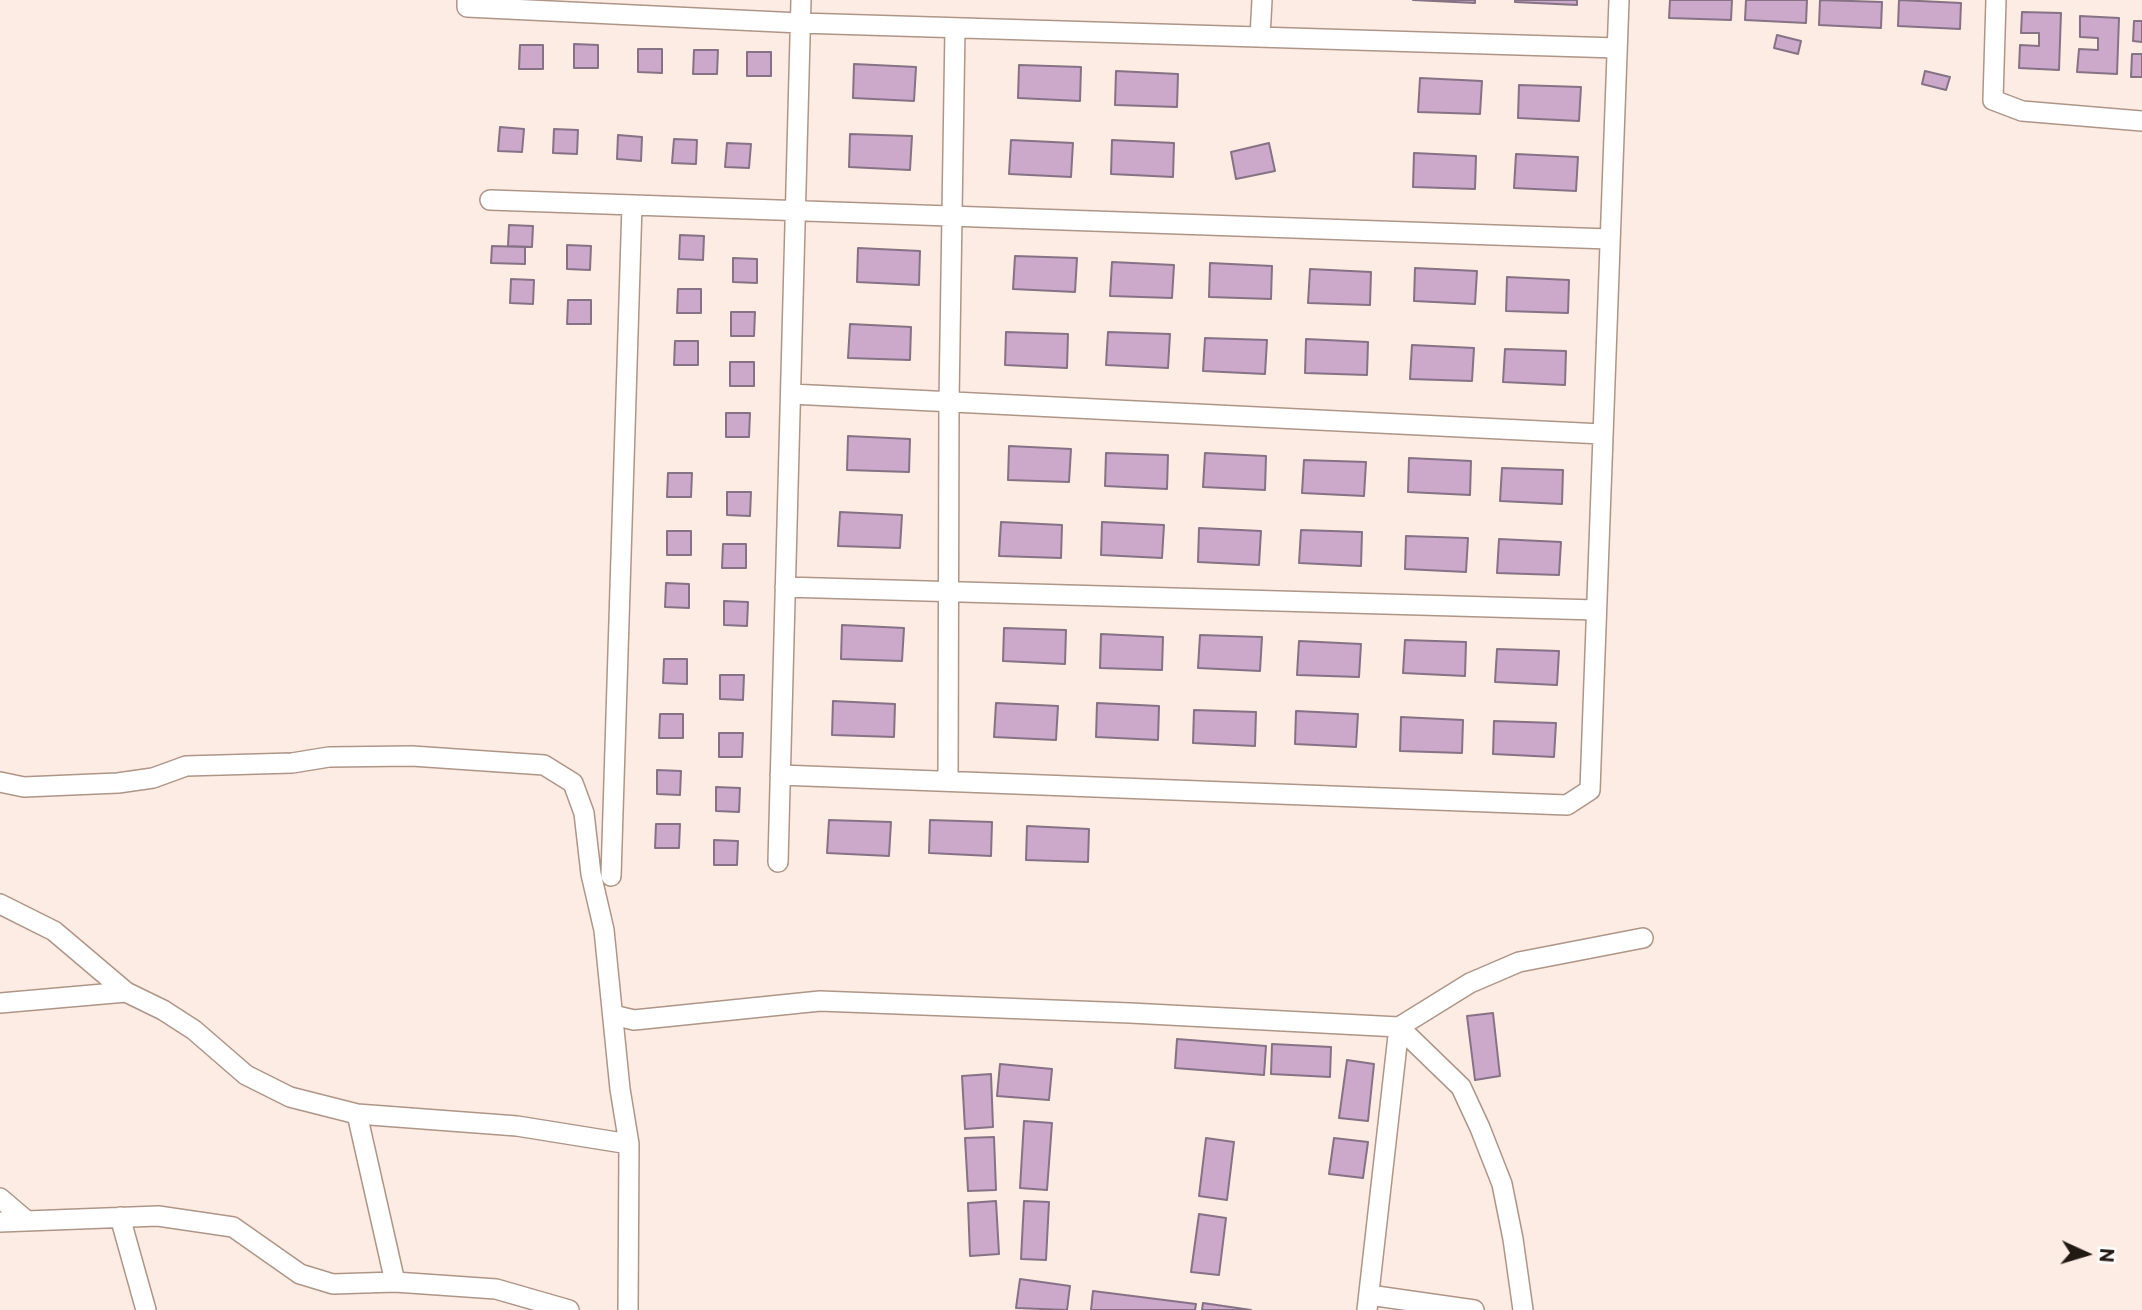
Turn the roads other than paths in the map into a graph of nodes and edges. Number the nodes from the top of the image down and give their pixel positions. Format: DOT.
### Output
graph roads {
  1 [pos="467,0"];
  2 [pos="801,0"];
  3 [pos="1262,0"];
  4 [pos="1619,0"];
  5 [pos="1996,0"];
  6 [pos="634,7"];
  7 [pos="800,23"];
  8 [pos="956,28"];
  9 [pos="1260,37"];
  10 [pos="1617,48"];
  11 [pos="2142,121"];
  12 [pos="490,200"];
  13 [pos="632,205"];
  14 [pos="795,211"];
  15 [pos="950,216"];
  16 [pos="1609,239"];
  17 [pos="790,394"];
  18 [pos="948,401"];
  19 [pos="1602,434"];
  20 [pos="785,587"];
  21 [pos="947,592"];
  22 [pos="1596,610"];
  23 [pos="780,775"];
  24 [pos="948,781"];
  25 [pos="0,782"];
  26 [pos="778,862"];
  27 [pos="611,876"];
  28 [pos="0,904"];
  29 [pos="1643,938"];
  30 [pos="126,992"];
  31 [pos="0,1003"];
  32 [pos="614,1015"];
  33 [pos="1399,1027"];
  34 [pos="357,1114"];
  35 [pos="629,1144"];
  36 [pos="0,1198"];
  37 [pos="120,1217"];
  38 [pos="27,1221"];
  39 [pos="0,1222"];
  40 [pos="395,1282"];
  41 [pos="1368,1302"];
  42 [pos="146,1310"];
  43 [pos="569,1310"];
  44 [pos="628,1310"];
  45 [pos="1474,1310"];
  46 [pos="1523,1310"];
  1 -- 6 [label="street"];
  2 -- 7 [label="street"];
  3 -- 9 [label="street"];
  4 -- 10 [label="street"];
  5 -- 11 [label="street"];
  6 -- 7 [label="street"];
  7 -- 8 [label="street"];
  7 -- 14 [label="street"];
  8 -- 9 [label="street"];
  8 -- 15 [label="street"];
  9 -- 10 [label="street"];
  10 -- 16 [label="street"];
  12 -- 13 [label="street"];
  13 -- 14 [label="street"];
  13 -- 27 [label="street"];
  14 -- 15 [label="street"];
  14 -- 17 [label="street"];
  15 -- 16 [label="street"];
  15 -- 18 [label="street"];
  16 -- 19 [label="street"];
  17 -- 18 [label="street"];
  17 -- 20 [label="street"];
  18 -- 19 [label="street"];
  18 -- 21 [label="street"];
  19 -- 22 [label="street"];
  20 -- 21 [label="street"];
  20 -- 23 [label="street"];
  21 -- 22 [label="street"];
  21 -- 24 [label="street"];
  22 -- 24 [label="street"];
  23 -- 24 [label="street"];
  23 -- 26 [label="street"];
  25 -- 32 [label="street"];
  28 -- 30 [label="street"];
  29 -- 33 [label="street"];
  30 -- 31 [label="street"];
  30 -- 34 [label="street"];
  32 -- 33 [label="street"];
  32 -- 35 [label="street"];
  33 -- 41 [label="street"];
  33 -- 46 [label="street"];
  34 -- 35 [label="street"];
  34 -- 40 [label="street"];
  35 -- 44 [label="street"];
  36 -- 38 [label="street"];
  37 -- 38 [label="street"];
  37 -- 40 [label="street"];
  37 -- 42 [label="street"];
  38 -- 39 [label="street"];
  40 -- 43 [label="street"];
  41 -- 45 [label="street"];
}
